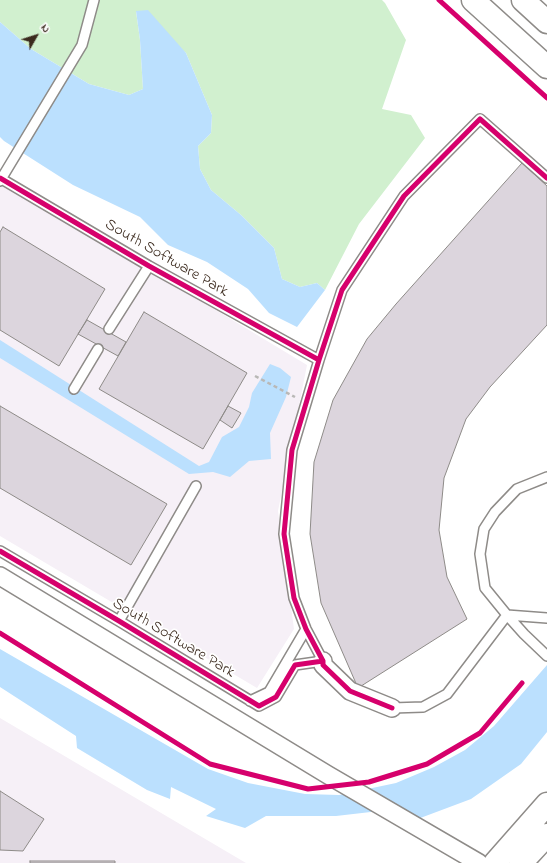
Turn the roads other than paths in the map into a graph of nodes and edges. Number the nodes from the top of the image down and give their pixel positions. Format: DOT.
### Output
graph roads {
  1 [pos="94,0"];
  2 [pos="473,0"];
  3 [pos="523,0"];
  4 [pos="547,22"];
  5 [pos="547,67"];
  6 [pos="547,178"];
  7 [pos="0,180"];
  8 [pos="149,266"];
  9 [pos="109,329"];
  10 [pos="98,349"];
  11 [pos="319,360"];
  12 [pos="74,389"];
  13 [pos="547,477"];
  14 [pos="196,486"];
  15 [pos="0,552"];
  16 [pos="0,576"];
  17 [pos="507,616"];
  18 [pos="547,618"];
  19 [pos="119,621"];
  20 [pos="306,629"];
  21 [pos="547,656"];
  22 [pos="323,661"];
  23 [pos="250,700"];
  24 [pos="392,708"];
  25 [pos="547,804"];
  26 [pos="547,834"];
  27 [pos="479,863"];
  28 [pos="496,863"];
  29 [pos="521,863"];
  1 -- 7 [label="lane"];
  2 -- 5 [label="main road"];
  3 -- 4 [label="main road"];
  6 -- 11 [label="lane"];
  7 -- 8 [label="lane, South Software Park"];
  8 -- 9 [label="lane"];
  8 -- 11 [label="lane, South Software Park"];
  10 -- 12 [label="lane"];
  11 -- 20 [label="lane"];
  13 -- 17 [label="lane"];
  14 -- 19 [label="lane"];
  15 -- 19 [label="lane, South Software Park"];
  16 -- 27 [label="street"];
  17 -- 18 [label="lane"];
  17 -- 21 [label="lane"];
  17 -- 24 [label="lane"];
  19 -- 23 [label="lane, South Software Park"];
  20 -- 22 [label="lane"];
  20 -- 23 [label="lane"];
  22 -- 23 [label="lane, South Software Park"];
  22 -- 24 [label="street"];
  25 -- 28 [label="main road"];
  26 -- 29 [label="main road"];
}
